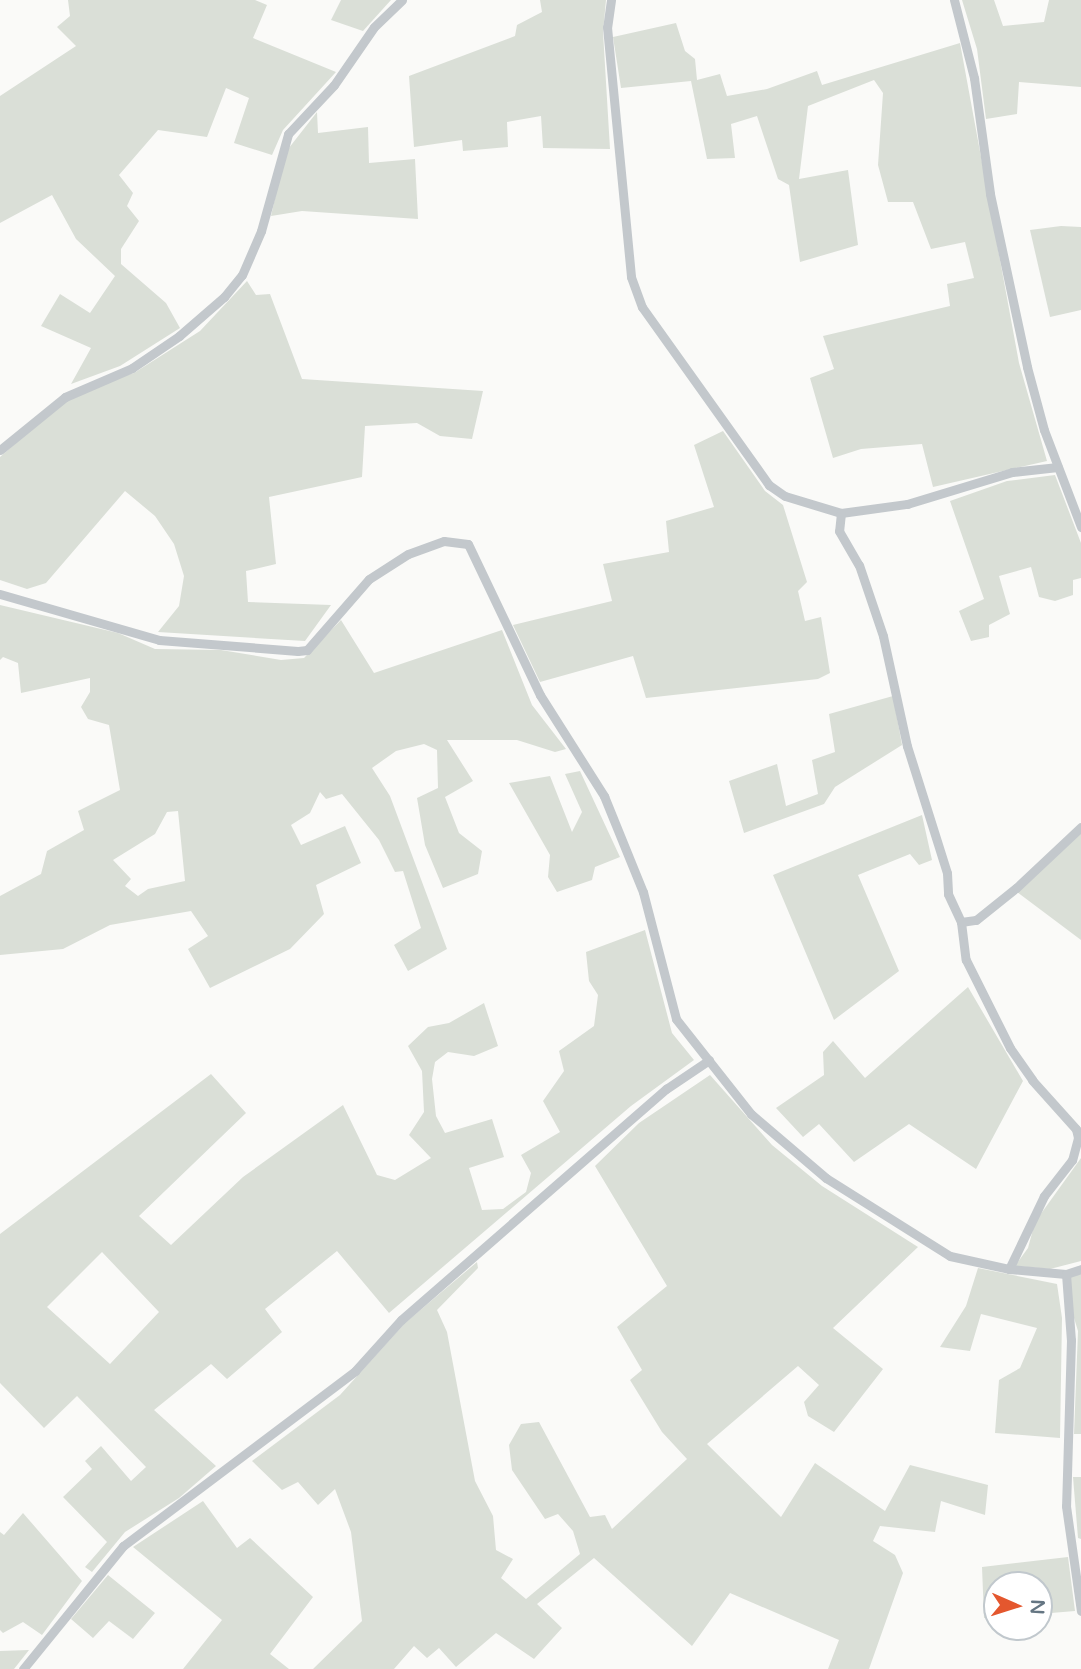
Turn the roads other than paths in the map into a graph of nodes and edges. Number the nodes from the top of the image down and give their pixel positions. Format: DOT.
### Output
graph roads {
  1 [pos="402,0"];
  2 [pos="611,0"];
  3 [pos="954,0"];
  4 [pos="0,450"];
  5 [pos="1058,467"];
  6 [pos="841,513"];
  7 [pos="1081,527"];
  8 [pos="0,594"];
  9 [pos="1081,827"];
  10 [pos="961,922"];
  11 [pos="709,1060"];
  12 [pos="1009,1269"];
  13 [pos="1081,1269"];
  14 [pos="1066,1274"];
  15 [pos="1081,1611"];
  16 [pos="23,1669"];
  1 -- 4 [label="street"];
  2 -- 6 [label="street"];
  3 -- 5 [label="street"];
  5 -- 6 [label="street"];
  5 -- 7 [label="street"];
  6 -- 10 [label="street"];
  8 -- 11 [label="street"];
  9 -- 10 [label="street"];
  10 -- 12 [label="street"];
  11 -- 12 [label="street"];
  11 -- 16 [label="street"];
  12 -- 14 [label="street"];
  13 -- 14 [label="street"];
  14 -- 15 [label="street"];
}
